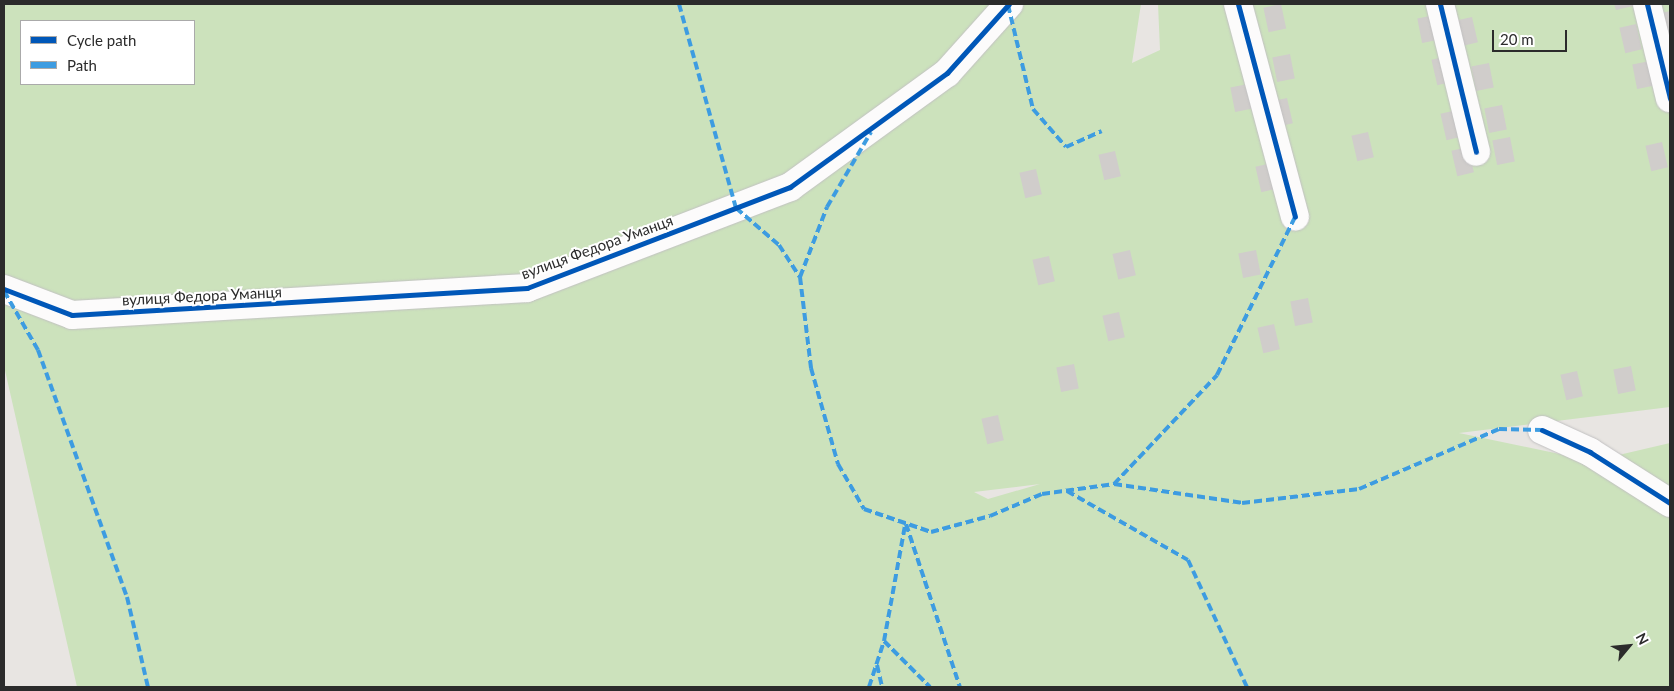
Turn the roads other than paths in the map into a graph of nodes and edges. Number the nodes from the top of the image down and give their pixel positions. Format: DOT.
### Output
graph roads {
  1 [pos="1009,4"];
  2 [pos="1238,4"];
  3 [pos="1440,4"];
  4 [pos="1647,4"];
  5 [pos="1670,98"];
  6 [pos="1476,152"];
  7 [pos="1295,216"];
  8 [pos="4,289"];
  9 [pos="1542,430"];
  10 [pos="1670,503"];
  1 -- 8 [label="street, вулиця Федора Уманця"];
  2 -- 7 [label="street"];
  3 -- 6 [label="street"];
  4 -- 5 [label="street"];
  9 -- 10 [label="street"];
}
